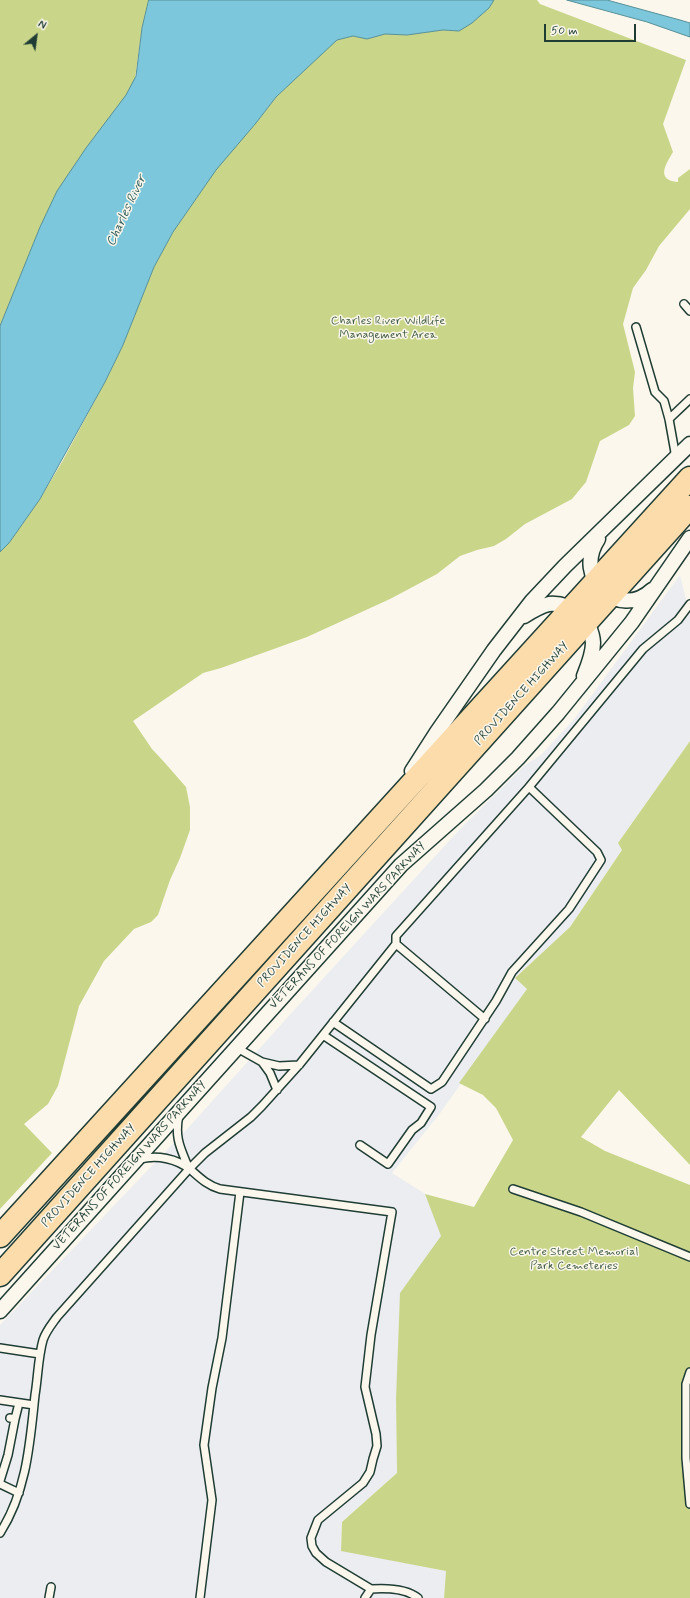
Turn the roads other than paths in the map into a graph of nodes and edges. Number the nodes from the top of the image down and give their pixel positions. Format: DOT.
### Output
graph roads {
  1 [pos="684,304"];
  2 [pos="690,311"];
  3 [pos="636,327"];
  4 [pos="690,399"];
  5 [pos="669,419"];
  6 [pos="690,444"];
  7 [pos="676,458"];
  8 [pos="690,478"];
  9 [pos="690,507"];
  10 [pos="606,526"];
  11 [pos="690,538"];
  12 [pos="662,580"];
  13 [pos="603,589"];
  14 [pos="690,604"];
  15 [pos="579,616"];
  16 [pos="515,623"];
  17 [pos="577,690"];
  18 [pos="529,787"];
  19 [pos="388,811"];
  20 [pos="396,944"];
  21 [pos="484,1018"];
  22 [pos="333,1022"];
  23 [pos="323,1035"];
  24 [pos="237,1048"];
  25 [pos="262,1062"];
  26 [pos="299,1064"];
  27 [pos="277,1090"];
  28 [pos="180,1111"];
  29 [pos="360,1145"];
  30 [pos="136,1160"];
  31 [pos="189,1169"];
  32 [pos="513,1190"];
  33 [pos="240,1192"];
  34 [pos="0,1236"];
  35 [pos="690,1257"];
  36 [pos="0,1275"];
  37 [pos="0,1311"];
  38 [pos="0,1348"];
  39 [pos="40,1354"];
  40 [pos="690,1372"];
  41 [pos="0,1400"];
  42 [pos="18,1403"];
  43 [pos="34,1405"];
  44 [pos="0,1481"];
  45 [pos="0,1484"];
  46 [pos="19,1493"];
  47 [pos="690,1504"];
  48 [pos="0,1532"];
  49 [pos="51,1587"];
  50 [pos="371,1589"];
  51 [pos="49,1598"];
  52 [pos="200,1598"];
  53 [pos="365,1598"];
  54 [pos="418,1598"];
  1 -- 2 [label="lane"];
  3 -- 5 [label="lane"];
  4 -- 5 [label="lane"];
  5 -- 7 [label="lane"];
  6 -- 7 [label="street"];
  7 -- 10 [label="street"];
  8 -- 13 [label="highway"];
  9 -- 13 [label="highway"];
  10 -- 13 [label="street"];
  10 -- 16 [label="street"];
  11 -- 12 [label="street, VETERANS OF FOREIGN WARS PARKWAY"];
  12 -- 13 [label="street"];
  12 -- 17 [label="street, VETERANS OF FOREIGN WARS PARKWAY"];
  13 -- 15 [label="highway"];
  14 -- 18 [label="lane"];
  15 -- 16 [label="street"];
  15 -- 17 [label="street"];
  15 -- 19 [label="highway, PROVIDENCE HIGHWAY"];
  15 -- 36 [label="highway, PROVIDENCE HIGHWAY"];
  16 -- 19 [label="street"];
  17 -- 24 [label="street, VETERANS OF FOREIGN WARS PARKWAY"];
  18 -- 20 [label="lane"];
  18 -- 21 [label="lane"];
  19 -- 34 [label="highway, PROVIDENCE HIGHWAY"];
  20 -- 21 [label="lane"];
  20 -- 22 [label="lane"];
  21 -- 22 [label="lane"];
  22 -- 23 [label="lane"];
  23 -- 26 [label="lane"];
  23 -- 29 [label="lane"];
  24 -- 25 [label="lane"];
  24 -- 28 [label="street, VETERANS OF FOREIGN WARS PARKWAY"];
  25 -- 26 [label="lane"];
  25 -- 27 [label="lane"];
  26 -- 27 [label="lane"];
  27 -- 31 [label="lane"];
  28 -- 30 [label="street, VETERANS OF FOREIGN WARS PARKWAY"];
  28 -- 31 [label="lane"];
  30 -- 31 [label="lane"];
  30 -- 37 [label="street, VETERANS OF FOREIGN WARS PARKWAY"];
  31 -- 33 [label="lane"];
  31 -- 39 [label="lane"];
  32 -- 35 [label="lane"];
  33 -- 50 [label="lane"];
  33 -- 52 [label="lane"];
  38 -- 39 [label="lane"];
  39 -- 43 [label="lane"];
  40 -- 47 [label="lane"];
  41 -- 42 [label="lane"];
  42 -- 43 [label="lane"];
  42 -- 44 [label="lane"];
  43 -- 46 [label="lane"];
  45 -- 46 [label="lane"];
  46 -- 48 [label="lane"];
  49 -- 51 [label="lane"];
  50 -- 53 [label="lane"];
  50 -- 54 [label="lane"];
}
